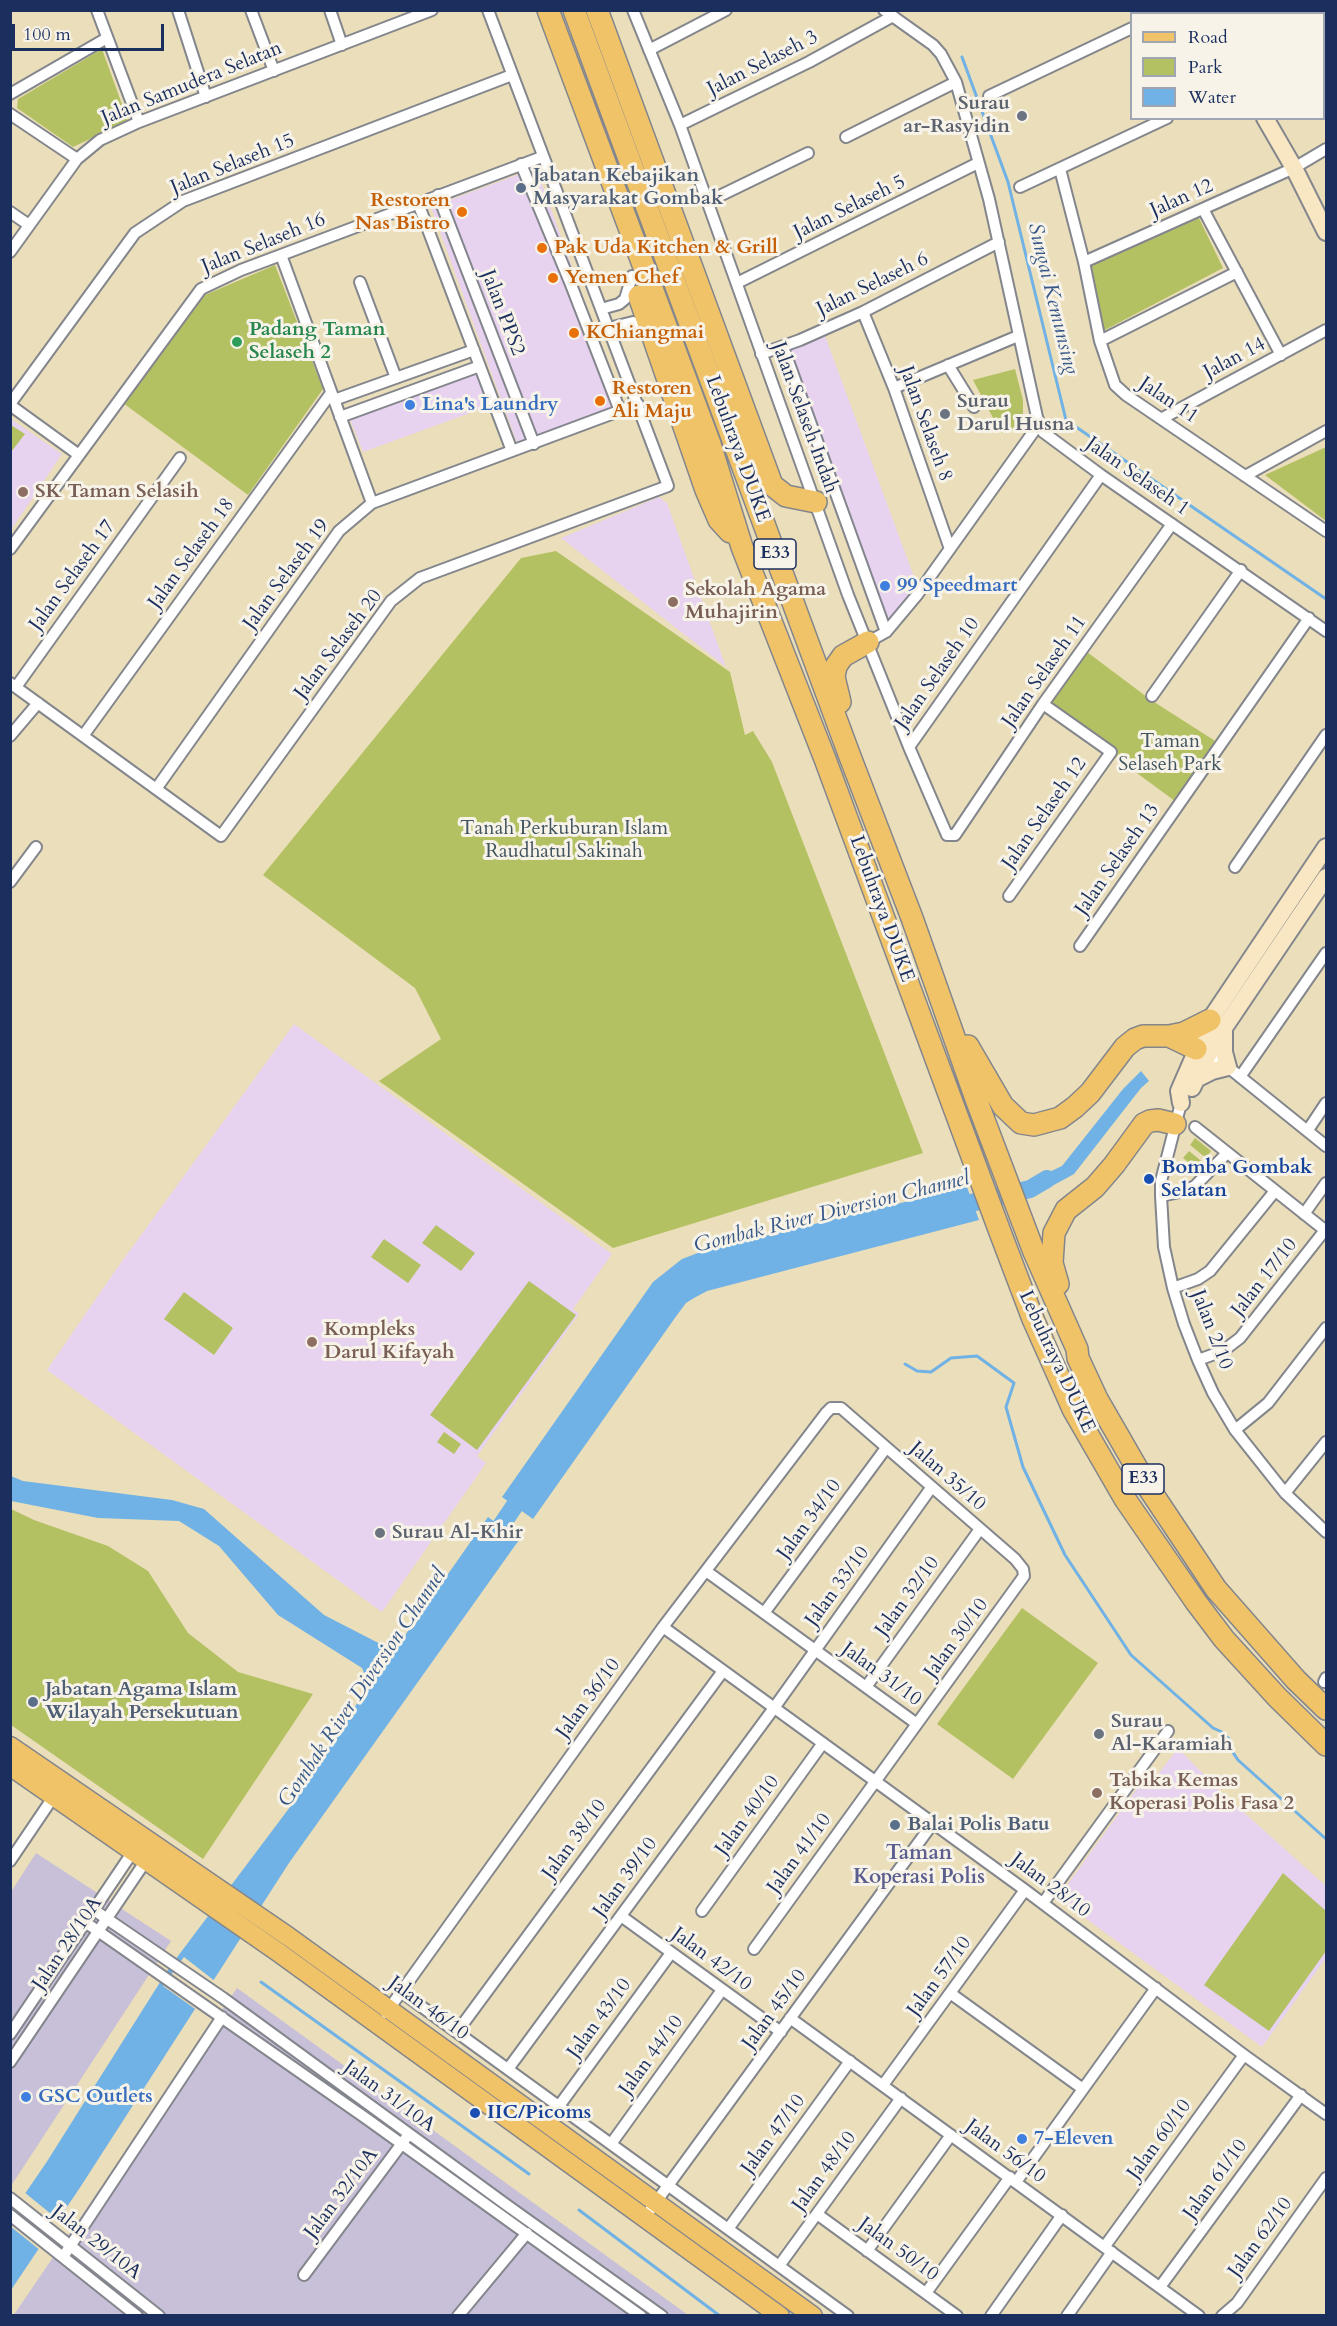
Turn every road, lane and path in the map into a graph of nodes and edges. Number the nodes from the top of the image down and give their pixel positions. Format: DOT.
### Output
graph roads {
  1 [pos="97,10"];
  2 [pos="178,10"];
  3 [pos="251,10"];
  4 [pos="330,10"];
  5 [pos="432,10"];
  6 [pos="488,10"];
  7 [pos="574,10"];
  8 [pos="597,10"];
  9 [pos="633,10"];
  10 [pos="726,10"];
  11 [pos="548,11"];
  12 [pos="888,13"];
  13 [pos="410,14"];
  14 [pos="1130,28"];
  15 [pos="107,38"];
  16 [pos="342,45"];
  17 [pos="649,50"];
  18 [pos="274,71"];
  19 [pos="512,75"];
  20 [pos="956,82"];
  21 [pos="10,94"];
  22 [pos="989,96"];
  23 [pos="206,97"];
  24 [pos="10,114"];
  25 [pos="1163,120"];
  26 [pos="1266,120"];
  27 [pos="139,122"];
  28 [pos="680,125"];
  29 [pos="846,137"];
  30 [pos="1326,150"];
  31 [pos="808,153"];
  32 [pos="542,157"];
  33 [pos="77,159"];
  34 [pos="978,163"];
  35 [pos="521,164"];
  36 [pos="1294,168"];
  37 [pos="1060,169"];
  38 [pos="1020,187"];
  39 [pos="438,195"];
  40 [pos="418,202"];
  41 [pos="707,202"];
  42 [pos="1203,209"];
  43 [pos="10,212"];
  44 [pos="29,225"];
  45 [pos="1326,232"];
  46 [pos="999,242"];
  47 [pos="10,252"];
  48 [pos="281,255"];
  49 [pos="1084,262"];
  50 [pos="1237,272"];
  51 [pos="632,276"];
  52 [pos="360,282"];
  53 [pos="737,283"];
  54 [pos="601,309"];
  55 [pos="863,312"];
  56 [pos="609,327"];
  57 [pos="1326,330"];
  58 [pos="652,334"];
  59 [pos="1018,336"];
  60 [pos="1100,341"];
  61 [pos="783,347"];
  62 [pos="474,350"];
  63 [pos="761,354"];
  64 [pos="1281,355"];
  65 [pos="948,365"];
  66 [pos="480,366"];
  67 [pos="396,378"];
  68 [pos="894,388"];
  69 [pos="333,396"];
  70 [pos="10,404"];
  71 [pos="638,404"];
  72 [pos="974,407"];
  73 [pos="620,411"];
  74 [pos="340,417"];
  75 [pos="1161,419"];
  76 [pos="1039,424"];
  77 [pos="1326,431"];
  78 [pos="534,444"];
  79 [pos="512,451"];
  80 [pos="79,455"];
  81 [pos="180,458"];
  82 [pos="1101,475"];
  83 [pos="1245,476"];
  84 [pos="816,502"];
  85 [pos="372,503"];
  86 [pos="1172,524"];
  87 [pos="1326,531"];
  88 [pos="742,547"];
  89 [pos="10,549"];
  90 [pos="950,549"];
  91 [pos="1241,570"];
  92 [pos="1309,618"];
  93 [pos="1326,631"];
  94 [pos="877,637"];
  95 [pos="13,685"];
  96 [pos="1152,696"];
  97 [pos="38,703"];
  98 [pos="1043,704"];
  99 [pos="1326,735"];
  100 [pos="10,736"];
  101 [pos="83,736"];
  102 [pos="909,747"];
  103 [pos="861,784"];
  104 [pos="156,789"];
  105 [pos="947,835"];
  106 [pos="36,847"];
  107 [pos="1326,847"];
  108 [pos="1235,867"];
  109 [pos="1326,877"];
  110 [pos="10,882"];
  111 [pos="1009,896"];
  112 [pos="1080,946"];
  113 [pos="1326,953"];
  114 [pos="940,996"];
  115 [pos="1217,1024"];
  116 [pos="1169,1036"];
  117 [pos="1202,1052"];
  118 [pos="1234,1072"];
  119 [pos="1196,1079"];
  120 [pos="1181,1103"];
  121 [pos="1326,1103"];
  122 [pos="1185,1125"];
  123 [pos="1308,1131"];
  124 [pos="1326,1146"];
  125 [pos="1227,1153"];
  126 [pos="1326,1183"];
  127 [pos="1275,1191"];
  128 [pos="1161,1196"];
  129 [pos="1304,1214"];
  130 [pos="1326,1231"];
  131 [pos="1173,1288"];
  132 [pos="1326,1328"];
  133 [pos="1077,1350"];
  134 [pos="1197,1360"];
  135 [pos="841,1408"];
  136 [pos="1235,1430"];
  137 [pos="1326,1442"];
  138 [pos="886,1448"];
  139 [pos="931,1488"];
  140 [pos="1286,1493"];
  141 [pos="980,1529"];
  142 [pos="1326,1533"];
  143 [pos="706,1571"];
  144 [pos="1024,1576"];
  145 [pos="764,1613"];
  146 [pos="663,1627"];
  147 [pos="815,1650"];
  148 [pos="723,1671"];
  149 [pos="866,1687"];
  150 [pos="774,1708"];
  151 [pos="1326,1709"];
  152 [pos="917,1724"];
  153 [pos="1168,1731"];
  154 [pos="823,1743"];
  155 [pos="1326,1745"];
  156 [pos="10,1746"];
  157 [pos="10,1766"];
  158 [pos="876,1781"];
  159 [pos="54,1796"];
  160 [pos="933,1822"];
  161 [pos="144,1849"];
  162 [pos="10,1861"];
  163 [pos="1025,1890"];
  164 [pos="219,1900"];
  165 [pos="1043,1903"];
  166 [pos="94,1910"];
  167 [pos="702,1911"];
  168 [pos="621,1916"];
  169 [pos="106,1918"];
  170 [pos="85,1922"];
  171 [pos="98,1931"];
  172 [pos="754,1949"];
  173 [pos="671,1953"];
  174 [pos="1156,1988"];
  175 [pos="722,1990"];
  176 [pos="400,1991"];
  177 [pos="950,1993"];
  178 [pos="389,2009"];
  179 [pos="218,2014"];
  180 [pos="790,2018"];
  181 [pos="378,2025"];
  182 [pos="457,2032"];
  183 [pos="781,2032"];
  184 [pos="10,2034"];
  185 [pos="1244,2055"];
  186 [pos="850,2061"];
  187 [pos="10,2062"];
  188 [pos="508,2069"];
  189 [pos="883,2085"];
  190 [pos="1083,2089"];
  191 [pos="1301,2095"];
  192 [pos="901,2098"];
  193 [pos="559,2106"];
  194 [pos="1326,2114"];
  195 [pos="409,2134"];
  196 [pos="951,2135"];
  197 [pos="402,2144"];
  198 [pos="611,2144"];
  199 [pos="1326,2178"];
  200 [pos="1013,2179"];
  201 [pos="669,2186"];
  202 [pos="13,2200"];
  203 [pos="657,2203"];
  204 [pos="817,2214"];
  205 [pos="10,2215"];
  206 [pos="1062,2215"];
  207 [pos="645,2217"];
  208 [pos="728,2229"];
  209 [pos="527,2233"];
  210 [pos="70,2245"];
  211 [pos="1109,2249"];
  212 [pos="867,2251"];
  213 [pos="62,2256"];
  214 [pos="779,2266"];
  215 [pos="304,2275"];
  216 [pos="1160,2287"];
  217 [pos="926,2293"];
  218 [pos="1069,2312"];
  219 [pos="660,2315"];
  220 [pos="137,2316"];
  221 [pos="159,2316"];
  222 [pos="458,2316"];
  223 [pos="641,2316"];
  224 [pos="780,2316"];
  225 [pos="813,2316"];
  226 [pos="848,2316"];
  227 [pos="957,2316"];
  228 [pos="991,2316"];
  229 [pos="1082,2316"];
  230 [pos="1199,2316"];
  231 [pos="1222,2316"];
  1 -- 15 [label="street"];
  2 -- 23 [label="street"];
  3 -- 18 [label="street"];
  4 -- 16 [label="street"];
  5 -- 13 [label="street, Jalan Samudera Selatan"];
  6 -- 19 [label="street"];
  7 -- 103 [label="highway, Lebuhraya DUKE / E33"];
  8 -- 84 [label="highway"];
  9 -- 17 [label="street, Jalan Selaseh Indah"];
  10 -- 17 [label="street"];
  11 -- 51 [label="highway"];
  11 -- 88 [label="highway, Lebuhraya DUKE / E33"];
  12 -- 20 [label="street"];
  12 -- 28 [label="street, Jalan Selaseh 3"];
  13 -- 16 [label="street, Jalan Samudera Selatan"];
  14 -- 22 [label="street"];
  15 -- 21 [label="street"];
  15 -- 27 [label="street"];
  16 -- 18 [label="street, Jalan Samudera Selatan"];
  17 -- 28 [label="street, Jalan Selaseh Indah"];
  18 -- 23 [label="street, Jalan Samudera Selatan"];
  19 -- 32 [label="street"];
  19 -- 70 [label="street, Jalan Selaseh 15"];
  20 -- 29 [label="street"];
  20 -- 34 [label="street"];
  23 -- 27 [label="street, Jalan Samudera Selatan"];
  24 -- 33 [label="street"];
  25 -- 37 [label="street"];
  26 -- 36 [label="street"];
  27 -- 33 [label="street, Jalan Samudera Selatan"];
  28 -- 41 [label="street, Jalan Selaseh Indah"];
  30 -- 36 [label="street, Jalan 12"];
  31 -- 41 [label="street"];
  32 -- 35 [label="street, Jalan Selaseh 16"];
  32 -- 54 [label="street"];
  33 -- 44 [label="street, Jalan Samudera Selatan"];
  34 -- 46 [label="street"];
  34 -- 53 [label="street, Jalan Selaseh 5"];
  35 -- 39 [label="street, Jalan Selaseh 16"];
  35 -- 73 [label="street"];
  36 -- 42 [label="street, Jalan 12"];
  36 -- 45 [label="street"];
  37 -- 38 [label="street"];
  37 -- 49 [label="street, Jalan 11"];
  39 -- 40 [label="street, Jalan Selaseh 16"];
  39 -- 78 [label="street, Jalan PPS2"];
  40 -- 48 [label="street, Jalan Selaseh 16"];
  40 -- 62 [label="street"];
  41 -- 53 [label="street, Jalan Selaseh Indah"];
  42 -- 49 [label="street, Jalan 12"];
  42 -- 50 [label="street"];
  43 -- 44 [label="street"];
  44 -- 47 [label="street, Jalan Samudera Selatan"];
  46 -- 55 [label="street, Jalan Selaseh 6"];
  46 -- 59 [label="street"];
  48 -- 69 [label="street"];
  48 -- 80 [label="street, Jalan Selaseh 16"];
  49 -- 60 [label="street, Jalan 11"];
  50 -- 60 [label="street"];
  50 -- 64 [label="street"];
  51 -- 54 [label="street"];
  51 -- 58 [label="highway"];
  52 -- 67 [label="street"];
  53 -- 63 [label="street, Jalan Selaseh Indah"];
  54 -- 56 [label="street"];
  55 -- 61 [label="street, Jalan Selaseh 6"];
  55 -- 68 [label="street, Jalan Selaseh 8"];
  56 -- 58 [label="street"];
  56 -- 71 [label="street"];
  57 -- 64 [label="street, Jalan 14"];
  58 -- 88 [label="highway"];
  59 -- 65 [label="street"];
  59 -- 76 [label="street"];
  60 -- 75 [label="street, Jalan 11"];
  61 -- 63 [label="street, Jalan Selaseh 6"];
  61 -- 94 [label="street, Jalan Selaseh Indah"];
  62 -- 66 [label="street"];
  62 -- 67 [label="street"];
  63 -- 84 [label="street, Jalan Selaseh Indah"];
  64 -- 75 [label="street, Jalan 14"];
  65 -- 68 [label="street"];
  65 -- 72 [label="street"];
  66 -- 74 [label="street"];
  66 -- 79 [label="street"];
  67 -- 69 [label="street"];
  68 -- 90 [label="street, Jalan Selaseh 8"];
  69 -- 74 [label="street"];
  69 -- 101 [label="street, Jalan Selaseh 18"];
  70 -- 80 [label="street"];
  71 -- 73 [label="street, Jalan Selaseh 19"];
  71 -- 104 [label="street, Jalan Selaseh 20"];
  73 -- 78 [label="street, Jalan Selaseh 19"];
  74 -- 85 [label="street"];
  75 -- 83 [label="street, Jalan 11"];
  76 -- 82 [label="street, Jalan Selaseh 1"];
  76 -- 90 [label="street"];
  77 -- 83 [label="street"];
  78 -- 79 [label="street, Jalan Selaseh 19"];
  79 -- 85 [label="street, Jalan Selaseh 19"];
  80 -- 89 [label="street, Jalan Selaseh 16"];
  81 -- 95 [label="street, Jalan Selaseh 17"];
  82 -- 86 [label="street, Jalan Selaseh 1"];
  82 -- 102 [label="street, Jalan Selaseh 10"];
  83 -- 87 [label="street, Jalan 11"];
  84 -- 94 [label="street, Jalan Selaseh Indah"];
  85 -- 104 [label="street, Jalan Selaseh 19"];
  86 -- 91 [label="street, Jalan Selaseh 1"];
  86 -- 98 [label="street, Jalan Selaseh 11"];
  88 -- 155 [label="highway, Lebuhraya DUKE / E33"];
  90 -- 94 [label="street"];
  91 -- 92 [label="street, Jalan Selaseh 1"];
  91 -- 96 [label="street"];
  92 -- 93 [label="street, Jalan Selaseh 1"];
  92 -- 112 [label="street, Jalan Selaseh 13"];
  94 -- 102 [label="street, Jalan Selaseh Indah"];
  94 -- 103 [label="highway"];
  95 -- 97 [label="street"];
  97 -- 100 [label="street"];
  97 -- 101 [label="street"];
  98 -- 105 [label="street, Jalan Selaseh 11"];
  98 -- 111 [label="street, Jalan Selaseh 12"];
  99 -- 108 [label="street"];
  101 -- 104 [label="street"];
  102 -- 105 [label="street, Jalan Selaseh Indah"];
  103 -- 114 [label="highway, Lebuhraya DUKE / E33"];
  106 -- 110 [label="street"];
  107 -- 115 [label="street, Jalan 2/10"];
  109 -- 115 [label="street, Jalan 2/10"];
  113 -- 118 [label="street"];
  114 -- 116 [label="highway"];
  114 -- 133 [label="highway, Lebuhraya DUKE / E33"];
  115 -- 116 [label="highway"];
  115 -- 117 [label="street, Jalan 2/10"];
  115 -- 118 [label="street"];
  116 -- 117 [label="highway"];
  117 -- 118 [label="street"];
  117 -- 119 [label="street, Jalan 2/10"];
  117 -- 120 [label="street, Jalan 2/10"];
  118 -- 119 [label="street"];
  118 -- 123 [label="street"];
  119 -- 120 [label="street, Jalan 2/10"];
  120 -- 122 [label="street, Jalan 2/10"];
  121 -- 123 [label="street"];
  122 -- 125 [label="street"];
  122 -- 128 [label="street, Jalan 2/10"];
  122 -- 133 [label="highway"];
  123 -- 124 [label="street"];
  125 -- 127 [label="street"];
  125 -- 128 [label="street"];
  126 -- 129 [label="street"];
  127 -- 129 [label="street"];
  127 -- 131 [label="street"];
  128 -- 131 [label="street, Jalan 2/10"];
  129 -- 130 [label="street"];
  130 -- 134 [label="street, Jalan 17/10"];
  131 -- 134 [label="street, Jalan 2/10"];
  132 -- 136 [label="street"];
  133 -- 151 [label="highway, Lebuhraya DUKE / E33"];
  134 -- 136 [label="street, Jalan 2/10"];
  135 -- 138 [label="street, Jalan 35/10"];
  135 -- 143 [label="street, Jalan 36/10"];
  136 -- 140 [label="street, Jalan 2/10"];
  137 -- 140 [label="street"];
  138 -- 139 [label="street, Jalan 35/10"];
  138 -- 145 [label="street, Jalan 34/10"];
  139 -- 141 [label="street, Jalan 35/10"];
  139 -- 147 [label="street, Jalan 33/10"];
  140 -- 142 [label="street, Jalan 2/10"];
  141 -- 144 [label="street, Jalan 35/10"];
  141 -- 149 [label="street, Jalan 32/10"];
  143 -- 145 [label="street, Jalan 31/10"];
  143 -- 146 [label="street, Jalan 36/10"];
  144 -- 152 [label="street, Jalan 30/10"];
  145 -- 147 [label="street, Jalan 31/10"];
  146 -- 148 [label="street, Jalan 28/10"];
  146 -- 176 [label="street, Jalan 36/10"];
  147 -- 149 [label="street, Jalan 31/10"];
  147 -- 150 [label="street, Jalan 33/10"];
  148 -- 150 [label="street, Jalan 28/10"];
  148 -- 182 [label="street, Jalan 38/10"];
  149 -- 152 [label="street, Jalan 31/10"];
  150 -- 154 [label="street, Jalan 28/10"];
  150 -- 168 [label="street, Jalan 39/10"];
  152 -- 158 [label="street, Jalan 30/10"];
  153 -- 165 [label="street"];
  154 -- 158 [label="street, Jalan 28/10"];
  154 -- 167 [label="street, Jalan 40/10"];
  156 -- 161 [label="main road, Jalan 46/10"];
  157 -- 159 [label="main road, Jalan 46/10"];
  158 -- 160 [label="street, Jalan 28/10"];
  158 -- 172 [label="street, Jalan 41/10"];
  159 -- 161 [label="main road, Jalan 46/10"];
  159 -- 162 [label="street"];
  160 -- 163 [label="street, Jalan 28/10"];
  160 -- 180 [label="street, Jalan 45/10"];
  161 -- 164 [label="main road, Jalan 46/10"];
  161 -- 166 [label="street, Jalan 28/10A"];
  161 -- 169 [label="street, Jalan 28/10A"];
  163 -- 165 [label="street, Jalan 28/10"];
  163 -- 177 [label="street, Jalan 57/10"];
  164 -- 178 [label="main road, Jalan 46/10"];
  164 -- 181 [label="main road, Jalan 46/10"];
  165 -- 174 [label="street, Jalan 28/10"];
  166 -- 169 [label="street, Jalan 31/10A"];
  166 -- 170 [label="street, Jalan 28/10A"];
  168 -- 173 [label="street, Jalan 42/10"];
  168 -- 188 [label="street, Jalan 39/10"];
  169 -- 171 [label="street, Jalan 28/10A"];
  169 -- 195 [label="street, Jalan 31/10A"];
  170 -- 171 [label="street, Jalan 31/10A"];
  170 -- 184 [label="street, Jalan 28/10A"];
  171 -- 179 [label="street, Jalan 31/10A"];
  171 -- 187 [label="street, Jalan 28/10A"];
  173 -- 175 [label="street, Jalan 42/10"];
  173 -- 193 [label="street, Jalan 43/10"];
  174 -- 185 [label="street, Jalan 28/10"];
  174 -- 190 [label="street"];
  175 -- 183 [label="street, Jalan 42/10"];
  175 -- 198 [label="street, Jalan 44/10"];
  176 -- 178 [label="street, Jalan 36/10"];
  176 -- 182 [label="street, Jalan 46/10"];
  177 -- 189 [label="street, Jalan 57/10"];
  177 -- 190 [label="street"];
  178 -- 181 [label="street, Jalan 36/10"];
  178 -- 203 [label="main road, Jalan 46/10"];
  179 -- 197 [label="street, Jalan 31/10A"];
  179 -- 210 [label="street"];
  180 -- 183 [label="street, Jalan 45/10"];
  180 -- 186 [label="street, Jalan 56/10"];
  181 -- 207 [label="main road, Jalan 46/10"];
  182 -- 188 [label="street, Jalan 46/10"];
  183 -- 201 [label="street, Jalan 45/10"];
  185 -- 191 [label="street, Jalan 28/10"];
  185 -- 211 [label="street, Jalan 60/10"];
  186 -- 189 [label="street, Jalan 56/10"];
  186 -- 208 [label="street, Jalan 47/10"];
  188 -- 193 [label="street, Jalan 46/10"];
  189 -- 192 [label="street, Jalan 56/10"];
  190 -- 200 [label="street"];
  191 -- 194 [label="street, Jalan 28/10"];
  191 -- 216 [label="street, Jalan 61/10"];
  192 -- 196 [label="street, Jalan 56/10"];
  192 -- 204 [label="street, Jalan 48/10"];
  193 -- 198 [label="street, Jalan 46/10"];
  195 -- 197 [label="street, Jalan 32/10A"];
  195 -- 219 [label="street, Jalan 31/10A"];
  196 -- 200 [label="street, Jalan 56/10"];
  196 -- 212 [label="street"];
  197 -- 209 [label="street, Jalan 31/10A"];
  197 -- 215 [label="street, Jalan 32/10A"];
  198 -- 201 [label="street, Jalan 46/10"];
  199 -- 231 [label="street, Jalan 62/10"];
  200 -- 206 [label="street, Jalan 56/10"];
  200 -- 217 [label="street"];
  201 -- 203 [label="street, Jalan 45/10"];
  201 -- 208 [label="street, Jalan 46/10"];
  202 -- 210 [label="street, Jalan 29/10A"];
  203 -- 207 [label="street, Jalan 45/10"];
  203 -- 225 [label="main road, Jalan 46/10"];
  204 -- 212 [label="street, Jalan 50/10"];
  204 -- 214 [label="street, Jalan 48/10"];
  205 -- 213 [label="street, Jalan 29/10A"];
  206 -- 211 [label="street, Jalan 56/10"];
  206 -- 228 [label="street"];
  207 -- 224 [label="main road, Jalan 46/10"];
  208 -- 214 [label="street, Jalan 46/10"];
  209 -- 222 [label="street"];
  209 -- 223 [label="street, Jalan 31/10A"];
  210 -- 213 [label="street"];
  210 -- 221 [label="street, Jalan 29/10A"];
  211 -- 216 [label="street, Jalan 56/10"];
  211 -- 218 [label="street, Jalan 60/10"];
  212 -- 217 [label="street, Jalan 50/10"];
  213 -- 220 [label="street, Jalan 29/10A"];
  214 -- 226 [label="street, Jalan 46/10"];
  216 -- 230 [label="street, Jalan 56/10"];
  217 -- 227 [label="street, Jalan 50/10"];
  218 -- 229 [label="street"];
}
